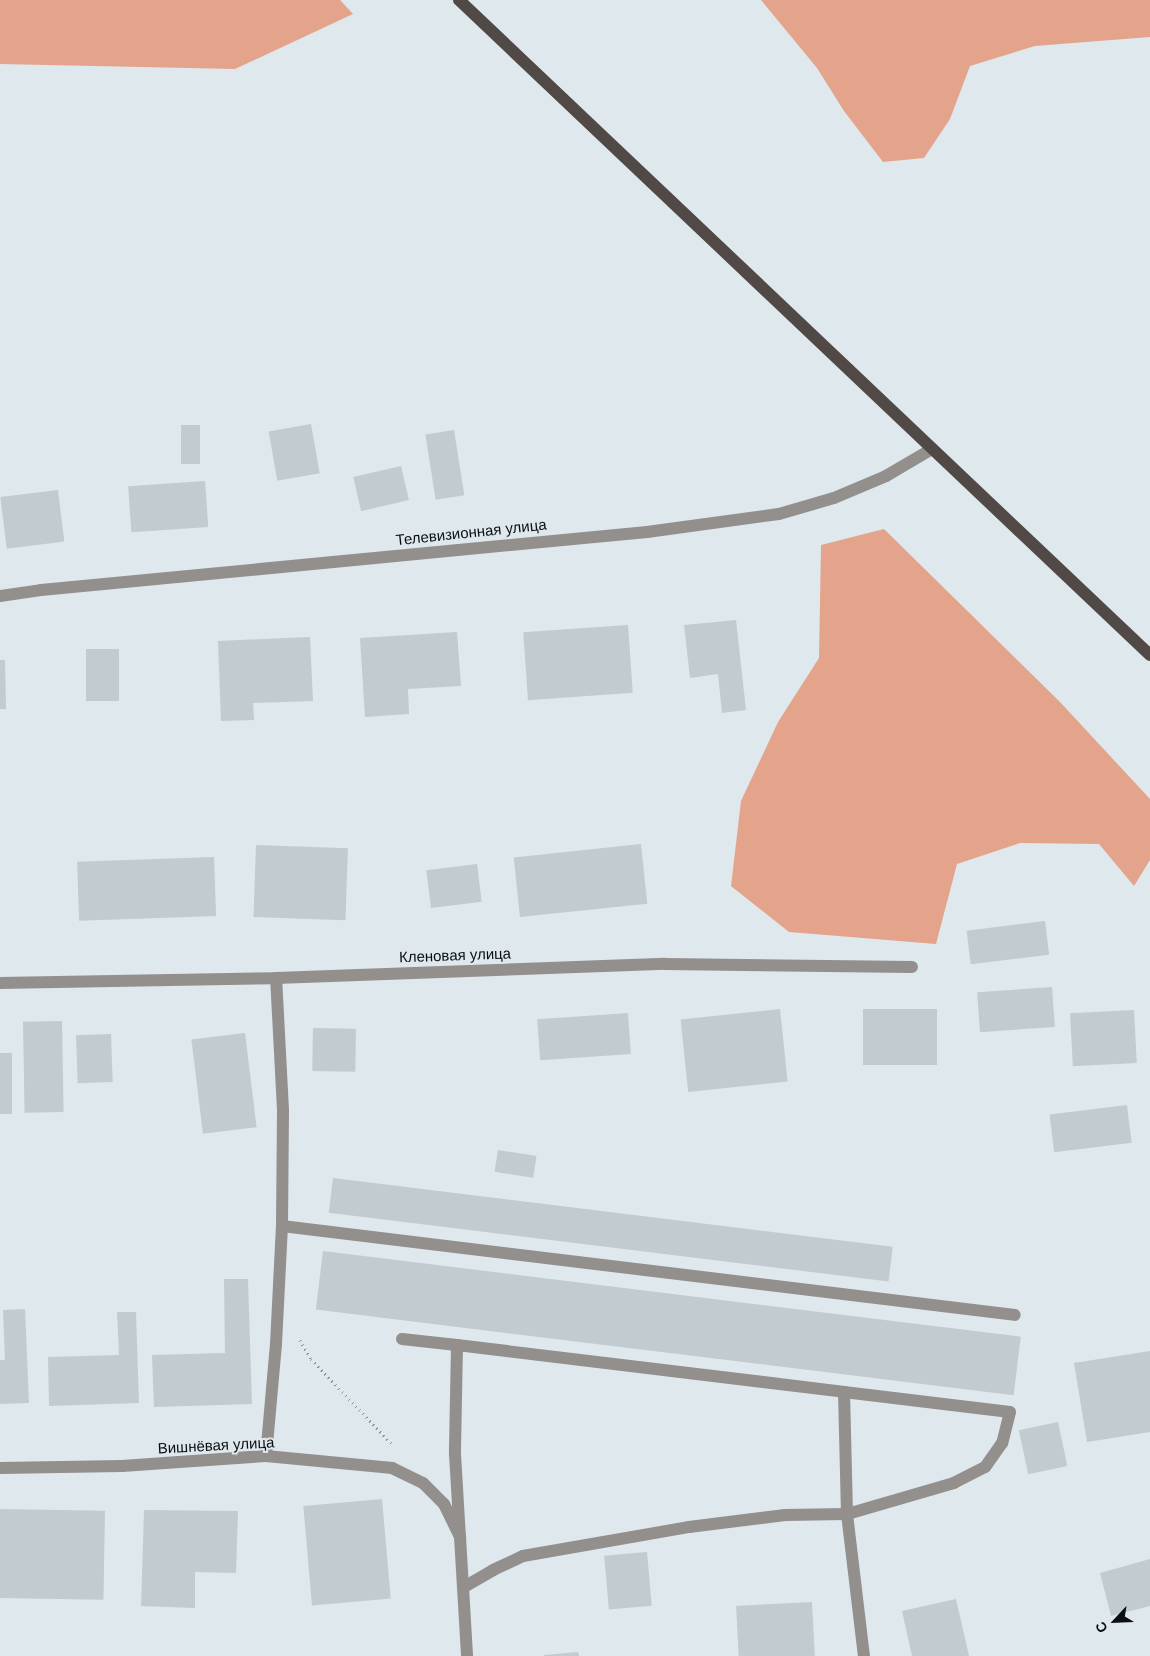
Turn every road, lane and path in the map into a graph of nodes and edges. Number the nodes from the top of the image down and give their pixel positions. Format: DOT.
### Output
graph roads {
  1 [pos="459,0"];
  2 [pos="932,449"];
  3 [pos="0,596"];
  4 [pos="1150,655"];
  5 [pos="912,967"];
  6 [pos="276,978"];
  7 [pos="0,983"];
  8 [pos="282,1226"];
  9 [pos="1015,1315"];
  10 [pos="295,1333"];
  11 [pos="402,1339"];
  12 [pos="457,1345"];
  13 [pos="844,1392"];
  14 [pos="397,1449"];
  15 [pos="266,1456"];
  16 [pos="0,1468"];
  17 [pos="847,1514"];
  18 [pos="460,1537"];
  19 [pos="464,1587"];
  20 [pos="467,1656"];
  21 [pos="864,1656"];
  1 -- 2 [label="main road"];
  2 -- 3 [label="street, Телевизионная улица"];
  2 -- 4 [label="main road"];
  5 -- 6 [label="street, Кленовая улица"];
  6 -- 7 [label="street, Кленовая улица"];
  6 -- 8 [label="street"];
  8 -- 9 [label="street"];
  8 -- 15 [label="street"];
  10 -- 14 [label="path"];
  11 -- 12 [label="street"];
  12 -- 13 [label="street"];
  12 -- 18 [label="street"];
  13 -- 17 [label="street"];
  13 -- 17 [label="street"];
  15 -- 16 [label="street, Вишнёвая улица"];
  15 -- 18 [label="street, Вишнёвая улица"];
  17 -- 19 [label="street"];
  17 -- 21 [label="street"];
  18 -- 19 [label="street"];
  19 -- 20 [label="street"];
}
